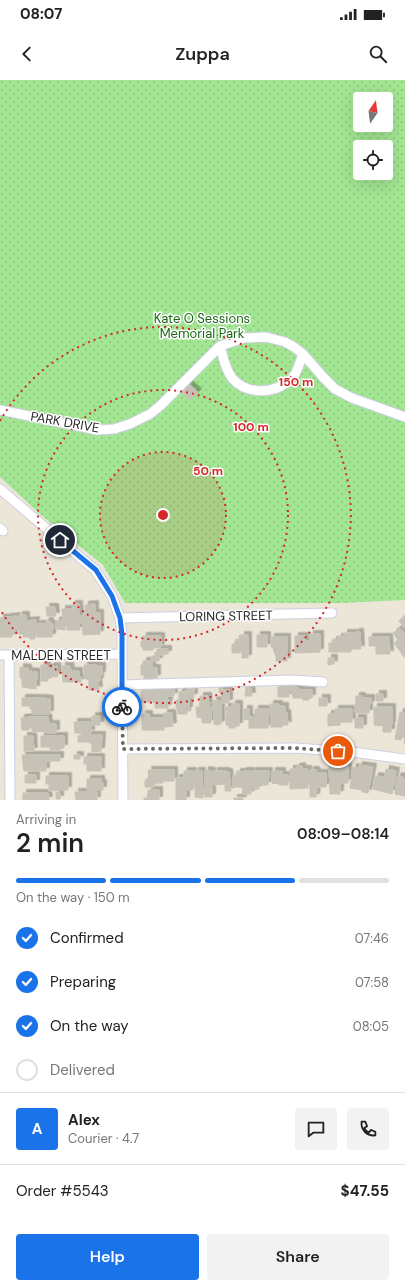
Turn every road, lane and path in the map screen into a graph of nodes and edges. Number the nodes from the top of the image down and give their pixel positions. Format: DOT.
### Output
graph roads {
  1 [pos="220,346"];
  2 [pos="303,354"];
  3 [pos="0,410"];
  4 [pos="405,417"];
  5 [pos="0,489"];
  6 [pos="332,612"];
  7 [pos="120,618"];
  8 [pos="122,654"];
  9 [pos="4,655"];
  10 [pos="323,682"];
  11 [pos="122,685"];
  12 [pos="123,749"];
  13 [pos="405,759"];
  14 [pos="10,800"];
  15 [pos="123,800"];
  1 -- 2 [label="street, PARK DRIVE"];
  1 -- 2 [label="street"];
  1 -- 3 [label="street, PARK DRIVE"];
  2 -- 4 [label="street, PARK DRIVE"];
  5 -- 7 [label="street"];
  6 -- 7 [label="street, LORING STREET"];
  7 -- 8 [label="street"];
  8 -- 9 [label="street, MALDEN STREET"];
  8 -- 11 [label="street"];
  9 -- 14 [label="street"];
  10 -- 11 [label="street"];
  11 -- 12 [label="street"];
  12 -- 13 [label="street"];
  12 -- 15 [label="street"];
}
